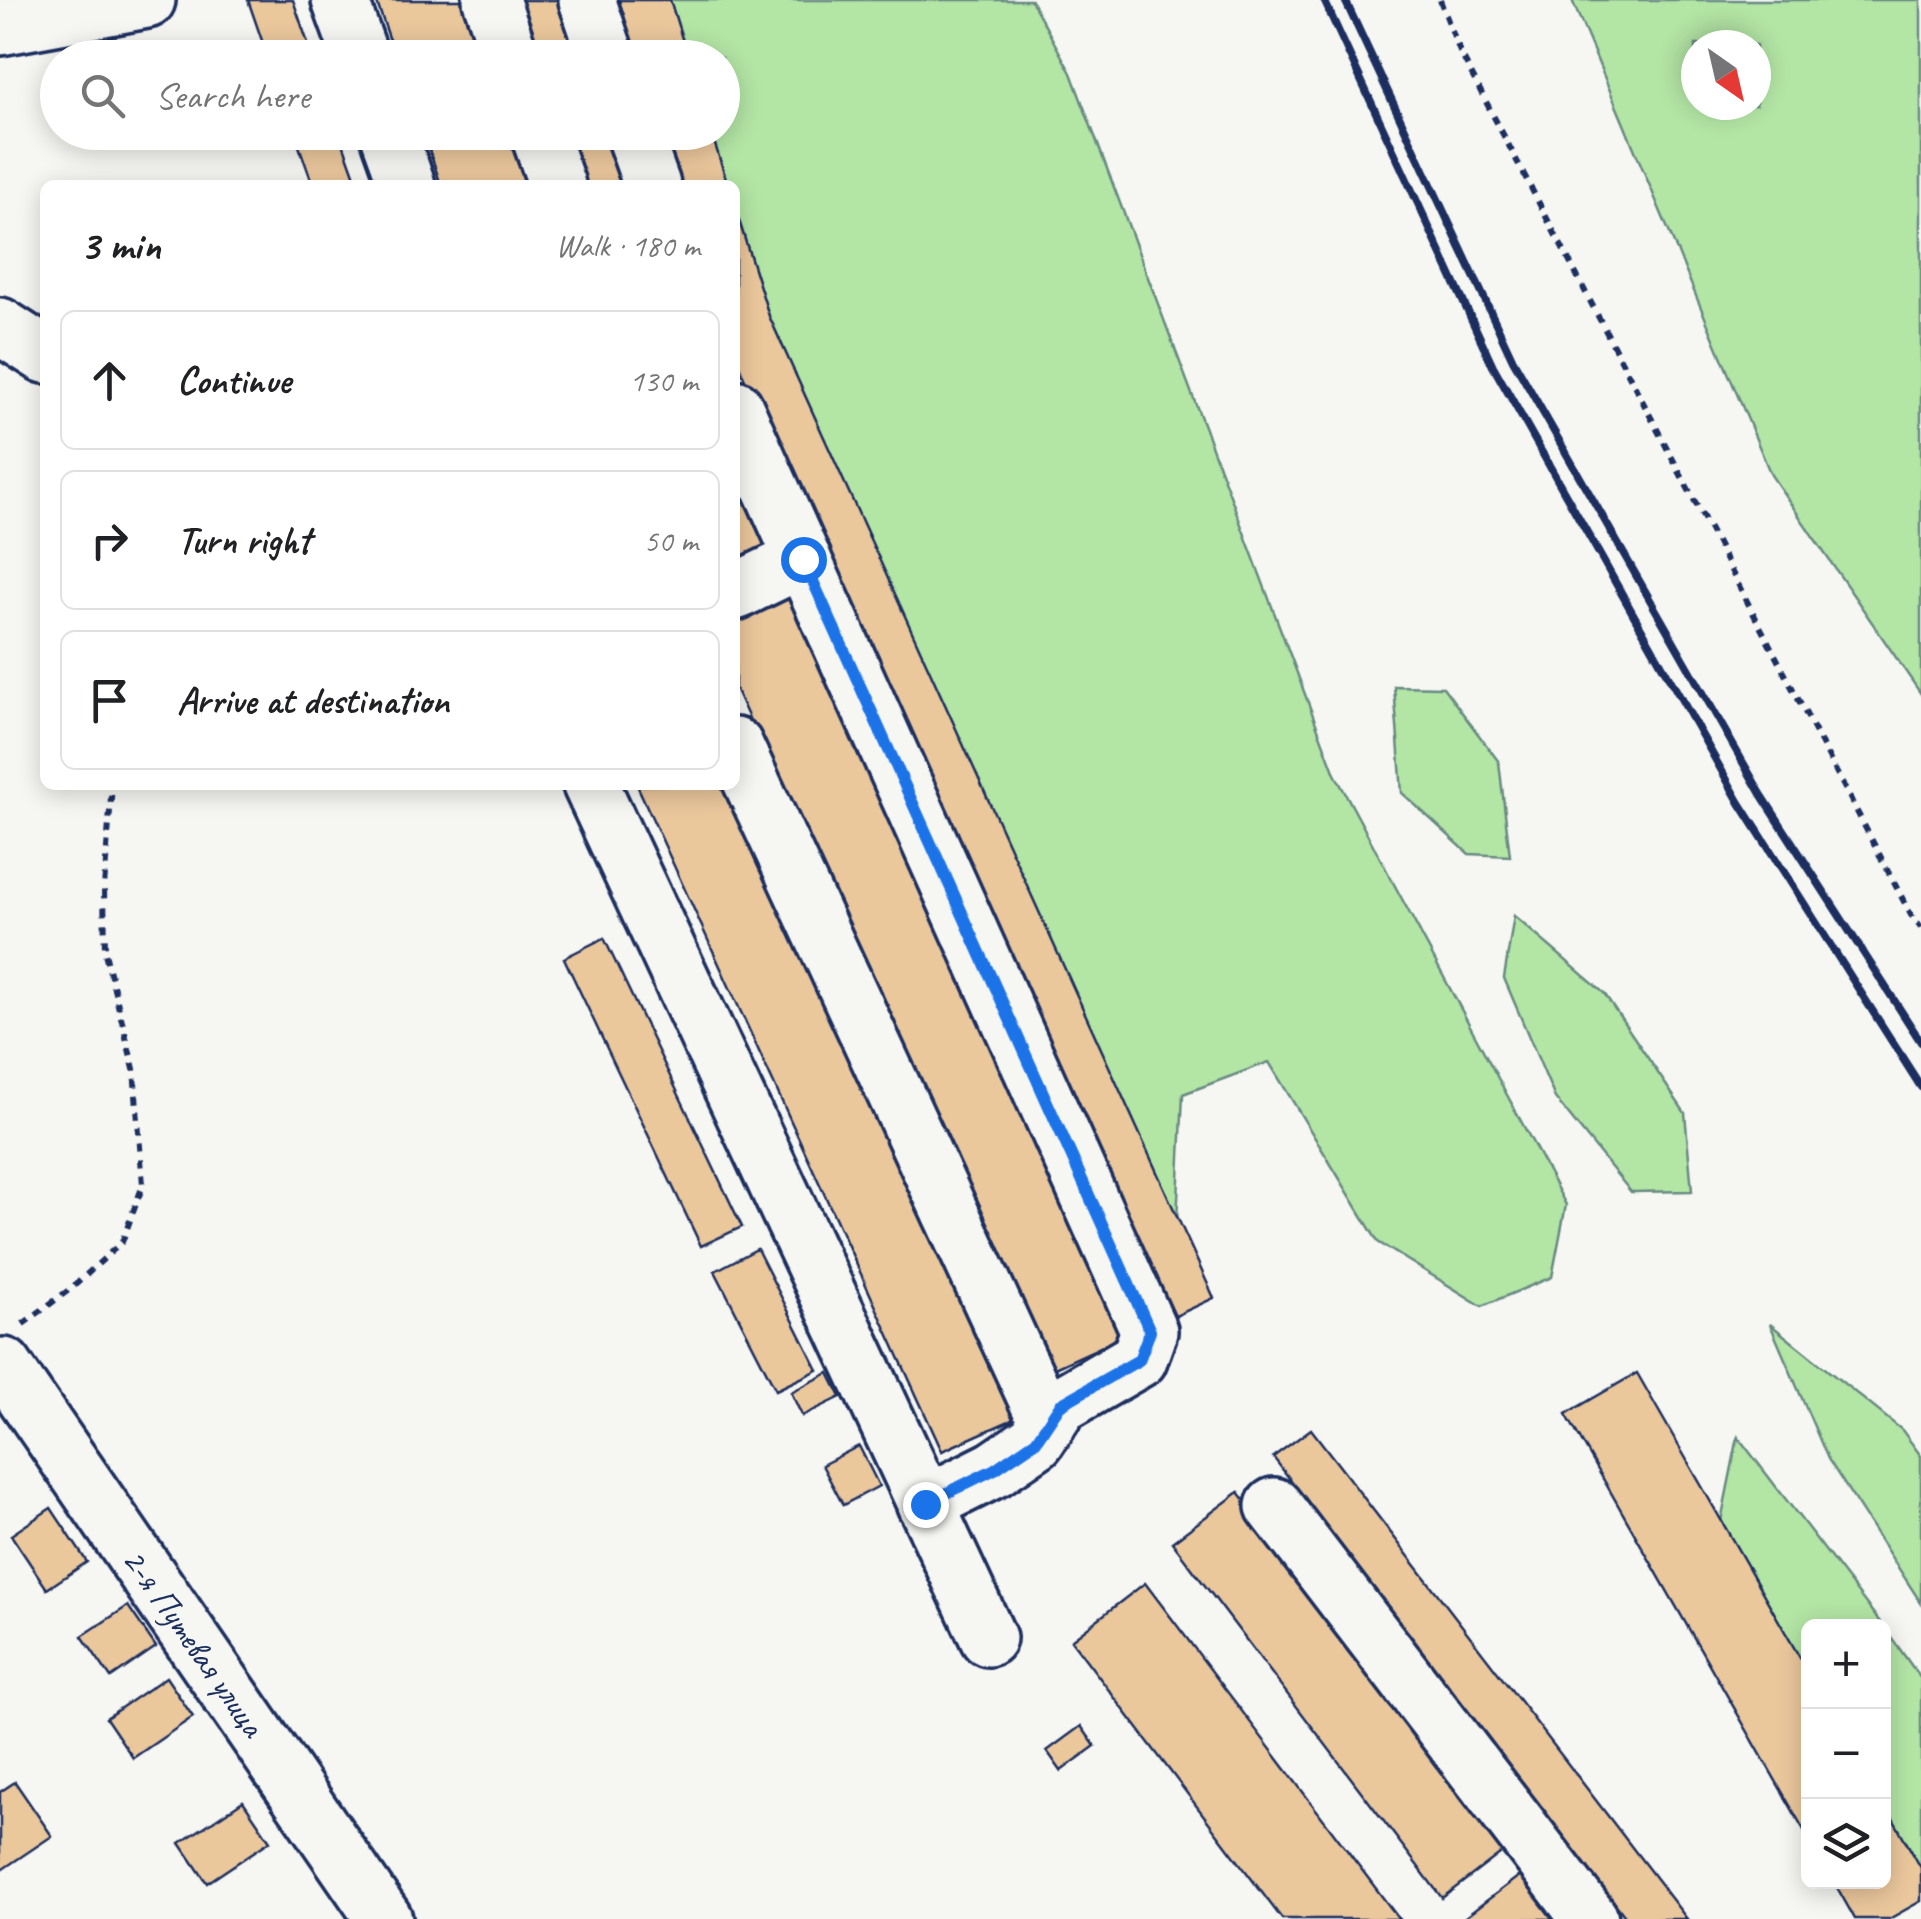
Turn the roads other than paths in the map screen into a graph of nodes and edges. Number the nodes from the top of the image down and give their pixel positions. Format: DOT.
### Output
graph roads {
  1 [pos="146,0"];
  2 [pos="340,0"];
  3 [pos="491,0"];
  4 [pos="586,0"];
  5 [pos="0,28"];
  6 [pos="354,40"];
  7 [pos="505,40"];
  8 [pos="600,40"];
  9 [pos="395,150"];
  10 [pos="544,150"];
  11 [pos="639,150"];
  12 [pos="406,180"];
  13 [pos="555,180"];
  14 [pos="650,180"];
  15 [pos="0,326"];
  16 [pos="40,352"];
  17 [pos="740,419"];
  18 [pos="803,559"];
  19 [pos="740,590"];
  20 [pos="740,757"];
  21 [pos="593,790"];
  22 [pos="4,1366"];
  23 [pos="1048,1424"];
  24 [pos="925,1504"];
  25 [pos="1274,1506"];
  26 [pos="988,1638"];
  27 [pos="384,1919"];
  28 [pos="1590,1919"];
  1 -- 5 [label="street"];
  2 -- 6 [label="street"];
  3 -- 7 [label="street"];
  4 -- 8 [label="street"];
  9 -- 12 [label="street"];
  10 -- 13 [label="street"];
  11 -- 14 [label="street"];
  15 -- 16 [label="street"];
  17 -- 18 [label="street"];
  18 -- 19 [label="street"];
  18 -- 23 [label="street"];
  20 -- 23 [label="street"];
  21 -- 24 [label="street"];
  22 -- 27 [label="street, 2-я Путевая улица"];
  23 -- 24 [label="street"];
  24 -- 26 [label="street"];
  25 -- 28 [label="street"];
}
